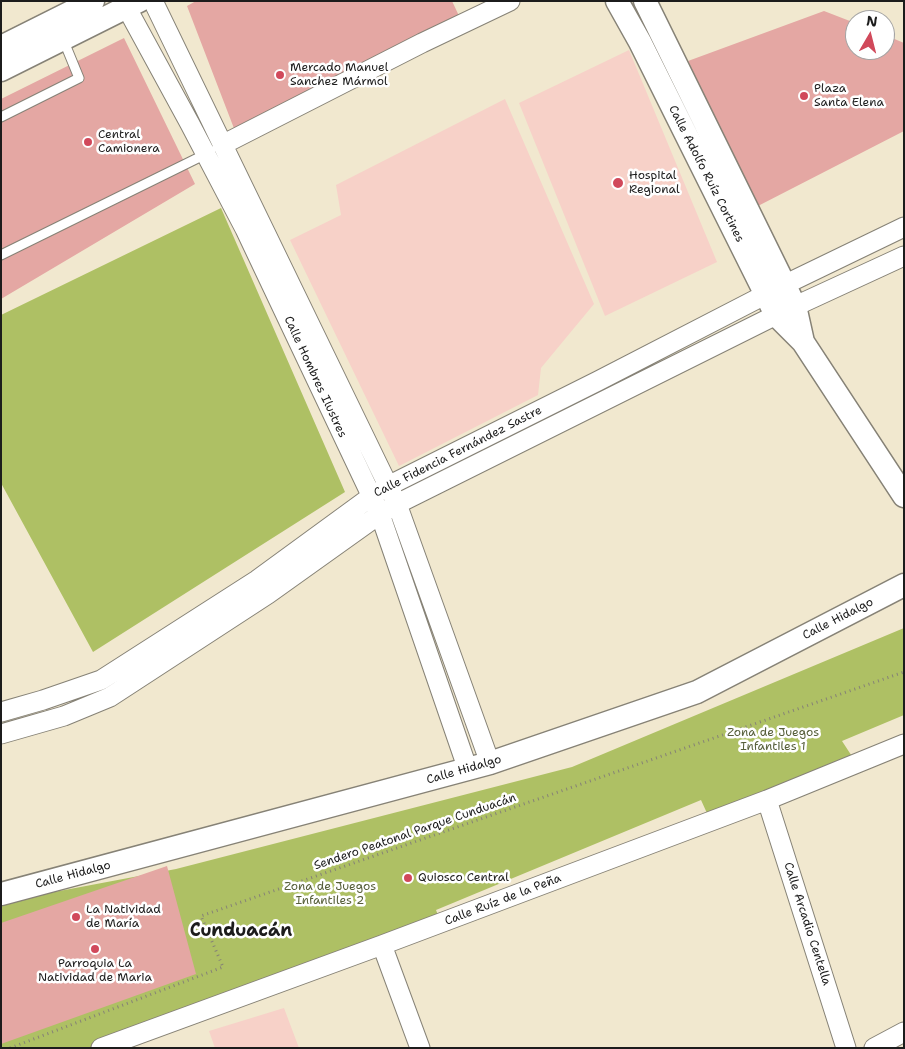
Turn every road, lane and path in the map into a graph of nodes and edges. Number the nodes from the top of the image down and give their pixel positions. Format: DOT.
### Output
graph roads {
  1 [pos="93,1"];
  2 [pos="153,1"];
  3 [pos="510,1"];
  4 [pos="617,1"];
  5 [pos="645,1"];
  6 [pos="130,3"];
  7 [pos="63,39"];
  8 [pos="1,47"];
  9 [pos="183,64"];
  10 [pos="1,70"];
  11 [pos="162,73"];
  12 [pos="208,115"];
  13 [pos="1,117"];
  14 [pos="190,124"];
  15 [pos="222,145"];
  16 [pos="206,154"];
  17 [pos="241,204"];
  18 [pos="904,227"];
  19 [pos="870,243"];
  20 [pos="1,255"];
  21 [pos="904,256"];
  22 [pos="881,267"];
  23 [pos="775,289"];
  24 [pos="786,310"];
  25 [pos="638,360"];
  26 [pos="647,380"];
  27 [pos="598,381"];
  28 [pos="608,400"];
  29 [pos="340,407"];
  30 [pos="388,486"];
  31 [pos="372,496"];
  32 [pos="904,496"];
  33 [pos="397,504"];
  34 [pos="380,514"];
  35 [pos="904,585"];
  36 [pos="904,672"];
  37 [pos="1,712"];
  38 [pos="1,734"];
  39 [pos="904,744"];
  40 [pos="490,763"];
  41 [pos="468,770"];
  42 [pos="767,800"];
  43 [pos="1,894"];
  44 [pos="382,945"];
  45 [pos="904,1032"];
  46 [pos="10,1048"];
  47 [pos="100,1048"];
  48 [pos="420,1048"];
  49 [pos="846,1048"];
  50 [pos="874,1048"];
  1 -- 8 [label="street"];
  2 -- 9 [label="street, Calle Hombres Ilustres"];
  3 -- 15 [label="street"];
  4 -- 23 [label="street, Calle Adolfo Ruíz Cortines"];
  5 -- 23 [label="street, Calle Adolfo Ruíz Cortines"];
  6 -- 7 [label="street"];
  6 -- 11 [label="street, Calle Hombres Ilustres"];
  7 -- 10 [label="street"];
  7 -- 13 [label="lane"];
  9 -- 11 [label="street"];
  9 -- 12 [label="street, Calle Hombres Ilustres"];
  11 -- 14 [label="street, Calle Hombres Ilustres"];
  12 -- 14 [label="street"];
  12 -- 15 [label="street, Calle Hombres Ilustres"];
  14 -- 16 [label="street, Calle Hombres Ilustres"];
  15 -- 17 [label="street, Calle Hombres Ilustres"];
  16 -- 17 [label="street, Calle Hombres Ilustres"];
  16 -- 20 [label="lane"];
  17 -- 29 [label="street, Calle Hombres Ilustres"];
  18 -- 19 [label="street, Calle Fidencia Fernández Sastre"];
  19 -- 22 [label="street"];
  19 -- 23 [label="street, Calle Fidencia Fernández Sastre"];
  21 -- 22 [label="street, Calle Fidencia Fernández Sastre"];
  22 -- 24 [label="street, Calle Fidencia Fernández Sastre"];
  23 -- 24 [label="street, Calle Adolfo Ruíz Cortines"];
  23 -- 25 [label="street, Calle Fidencia Fernández Sastre"];
  24 -- 26 [label="street, Calle Fidencia Fernández Sastre"];
  24 -- 32 [label="street, Calle Adolfo Ruíz Cortines"];
  25 -- 26 [label="street"];
  25 -- 27 [label="street, Calle Fidencia Fernández Sastre"];
  26 -- 28 [label="street, Calle Fidencia Fernández Sastre"];
  27 -- 28 [label="street"];
  27 -- 30 [label="street, Calle Fidencia Fernández Sastre"];
  28 -- 33 [label="street, Calle Fidencia Fernández Sastre"];
  29 -- 30 [label="street, Calle Hombres Ilustres"];
  29 -- 31 [label="street, Calle Hombres Ilustres"];
  30 -- 31 [label="street, Calle Fidencia Fernández Sastre"];
  30 -- 33 [label="street, Calle Hombres Ilustres"];
  31 -- 34 [label="street, Calle Hombres Ilustres"];
  31 -- 37 [label="street, Calle Fidencia Fernández Sastre"];
  33 -- 34 [label="street, Calle Fidencia Fernández Sastre"];
  33 -- 40 [label="street, Calle Hombres Ilustres"];
  34 -- 38 [label="street, Calle Fidencia Fernández Sastre"];
  34 -- 41 [label="street, Calle Hombres Ilustres"];
  35 -- 40 [label="street, Calle Hidalgo"];
  36 -- 46 [label="path, Sendero Peatonal Parque Cunduacán"];
  39 -- 42 [label="street, Calle Ruíz de la Peña"];
  40 -- 41 [label="street, Calle Hidalgo"];
  41 -- 43 [label="street, Calle Hidalgo"];
  42 -- 44 [label="street, Calle Ruíz de la Peña"];
  42 -- 49 [label="street, Calle Arcadio Centella"];
  44 -- 47 [label="street, Calle Ruíz de la Peña"];
  44 -- 48 [label="street"];
  45 -- 50 [label="street"];
}
